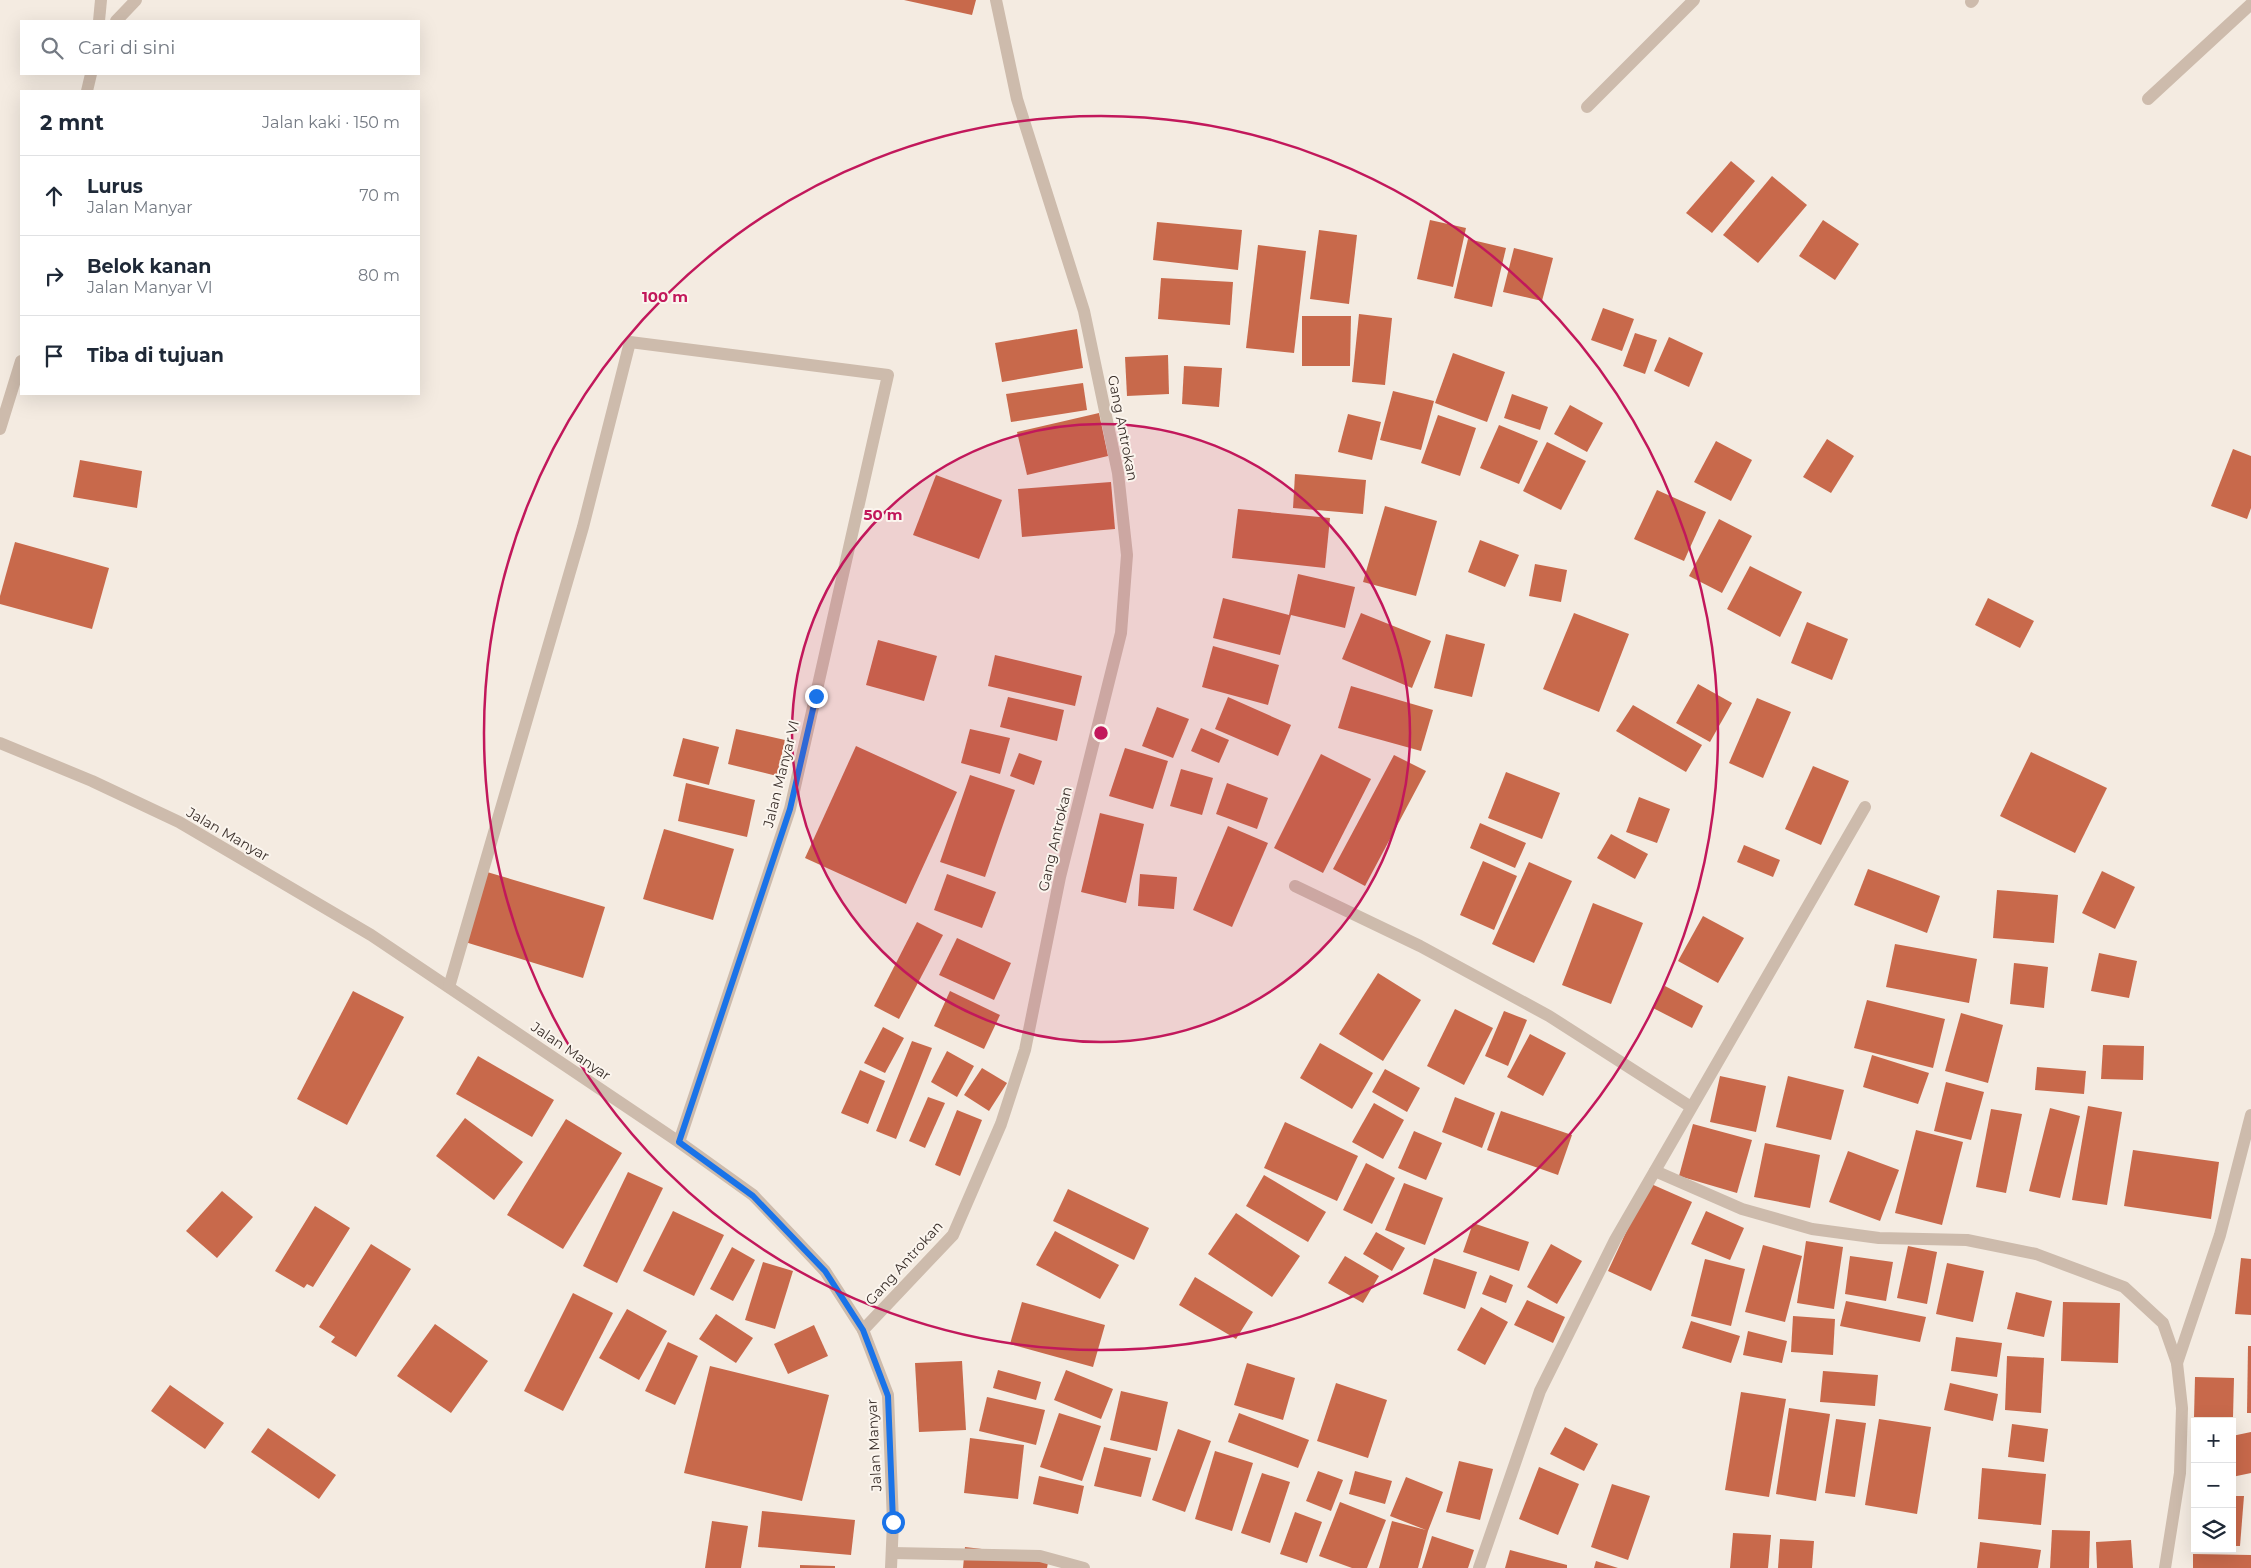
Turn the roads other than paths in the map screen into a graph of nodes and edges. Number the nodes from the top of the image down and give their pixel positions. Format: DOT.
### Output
graph roads {
  1 [pos="101,0"];
  2 [pos="136,0"];
  3 [pos="996,0"];
  4 [pos="1694,0"];
  5 [pos="2251,4"];
  6 [pos="99,20"];
  7 [pos="117,20"];
  8 [pos="90,75"];
  9 [pos="87,90"];
  10 [pos="2148,99"];
  11 [pos="1587,107"];
  12 [pos="20,364"];
  13 [pos="0,429"];
  14 [pos="0,744"];
  15 [pos="1865,807"];
  16 [pos="1295,886"];
  17 [pos="449,987"];
  18 [pos="1691,1107"];
  19 [pos="2251,1115"];
  20 [pos="679,1142"];
  21 [pos="1654,1171"];
  22 [pos="863,1330"];
  23 [pos="2178,1363"];
  24 [pos="892,1553"];
  25 [pos="891,1568"];
  26 [pos="1084,1568"];
  27 [pos="1479,1568"];
  28 [pos="2164,1568"];
  1 -- 6 [label="street"];
  2 -- 7 [label="street"];
  3 -- 22 [label="street, Gang Antrokan"];
  4 -- 11 [label="street"];
  5 -- 10 [label="street"];
  8 -- 9 [label="street"];
  12 -- 13 [label="street"];
  14 -- 17 [label="street, Jalan Manyar"];
  15 -- 18 [label="street"];
  16 -- 18 [label="street"];
  17 -- 20 [label="street, Jalan Manyar"];
  17 -- 20 [label="street, Jalan Manyar VI"];
  18 -- 21 [label="street"];
  19 -- 23 [label="street"];
  20 -- 22 [label="street, Jalan Manyar"];
  21 -- 23 [label="street"];
  21 -- 27 [label="street"];
  22 -- 24 [label="street, Jalan Manyar"];
  23 -- 28 [label="street"];
  24 -- 25 [label="street, Jalan Manyar"];
  24 -- 26 [label="street"];
}
